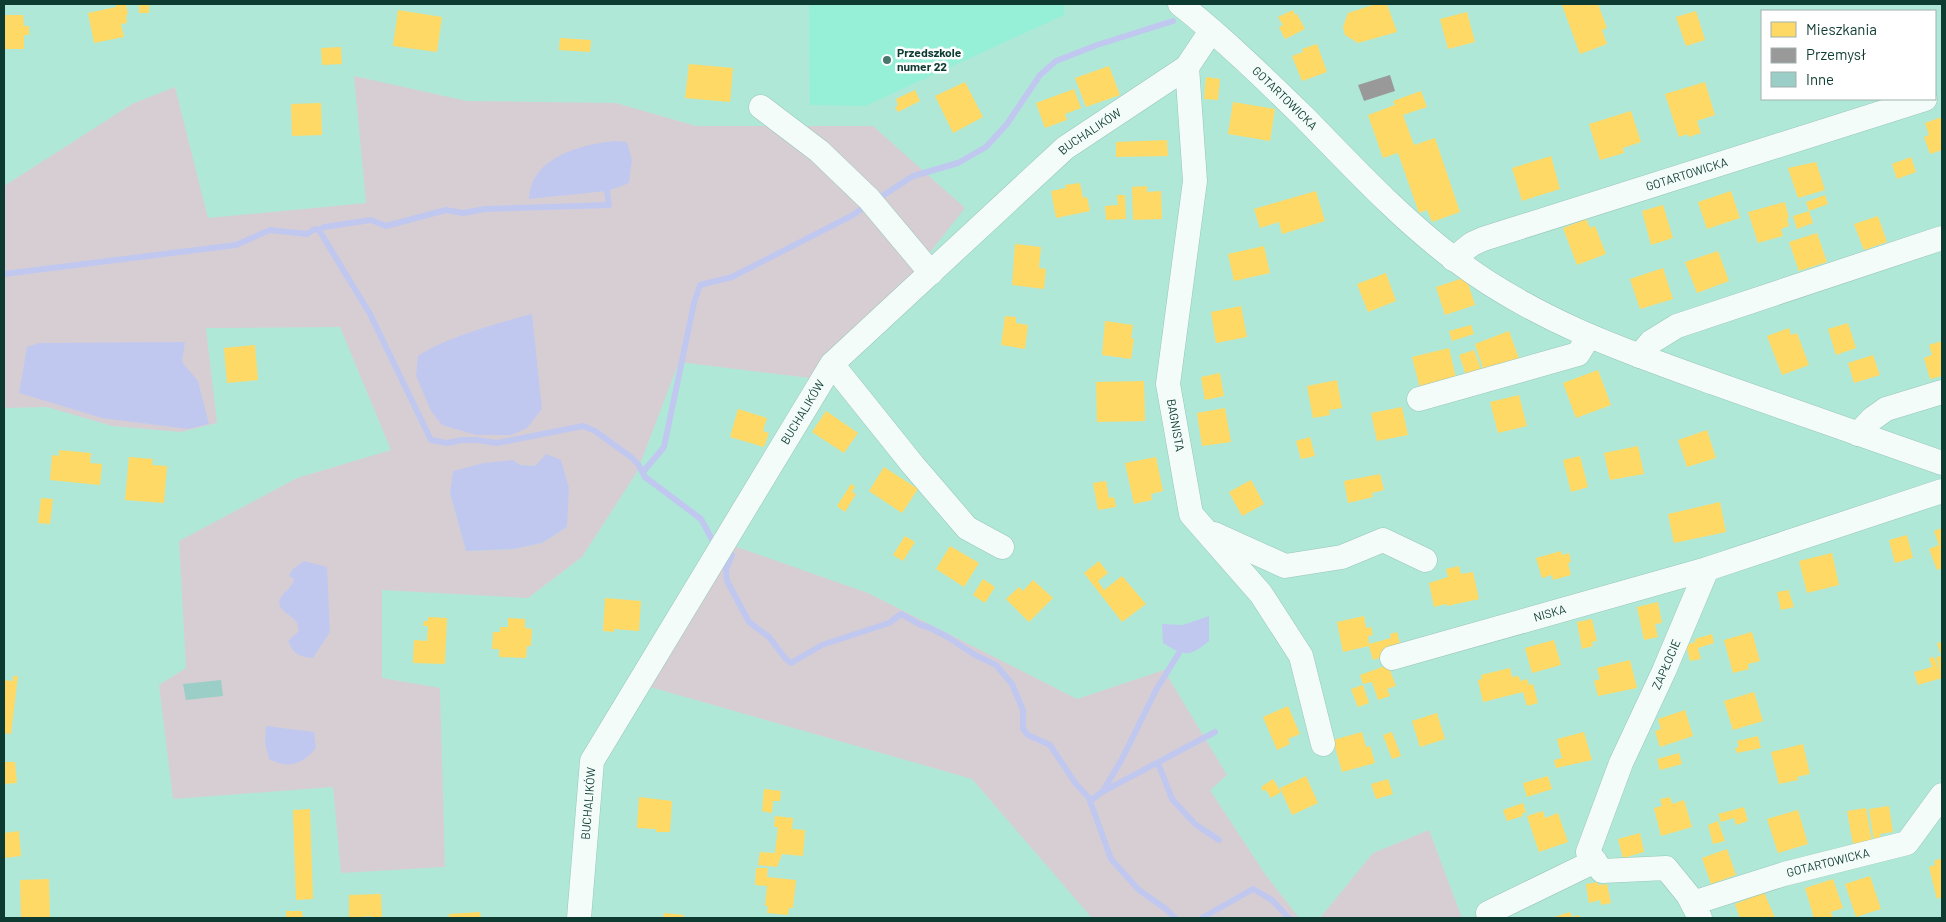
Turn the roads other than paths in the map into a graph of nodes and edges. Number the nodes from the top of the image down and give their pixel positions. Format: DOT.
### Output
graph roads {
  1 [pos="1180,4"];
  2 [pos="1211,31"];
  3 [pos="1187,66"];
  4 [pos="1922,100"];
  5 [pos="761,106"];
  6 [pos="1942,238"];
  7 [pos="1453,259"];
  8 [pos="931,273"];
  9 [pos="1589,336"];
  10 [pos="1639,356"];
  11 [pos="832,364"];
  12 [pos="1942,392"];
  13 [pos="1419,399"];
  14 [pos="1858,434"];
  15 [pos="1942,463"];
  16 [pos="1942,491"];
  17 [pos="1205,530"];
  18 [pos="1002,547"];
  19 [pos="1425,560"];
  20 [pos="1707,569"];
  21 [pos="1392,658"];
  22 [pos="1323,744"];
  23 [pos="1942,795"];
  24 [pos="1595,861"];
  25 [pos="1696,911"];
  26 [pos="1488,913"];
  27 [pos="579,918"];
  1 -- 2 [label="street, GOTARTOWICKA"];
  2 -- 3 [label="street, BUCHALIKÓW"];
  2 -- 7 [label="street, GOTARTOWICKA"];
  3 -- 8 [label="street, BUCHALIKÓW"];
  3 -- 17 [label="street, BAGNISTA"];
  4 -- 7 [label="street, GOTARTOWICKA"];
  5 -- 8 [label="street"];
  6 -- 10 [label="street"];
  7 -- 9 [label="street, GOTARTOWICKA"];
  8 -- 11 [label="street, BUCHALIKÓW"];
  9 -- 10 [label="street, GOTARTOWICKA"];
  9 -- 13 [label="street"];
  10 -- 14 [label="street, GOTARTOWICKA"];
  11 -- 18 [label="street"];
  11 -- 27 [label="street, BUCHALIKÓW"];
  12 -- 14 [label="street"];
  14 -- 15 [label="street, GOTARTOWICKA"];
  16 -- 20 [label="street"];
  17 -- 19 [label="street"];
  17 -- 22 [label="street, BAGNISTA"];
  20 -- 21 [label="street, NISKA"];
  20 -- 24 [label="street, ZAPŁOCIE"];
  23 -- 25 [label="street, GOTARTOWICKA"];
  24 -- 25 [label="street"];
  24 -- 26 [label="street"];
}
